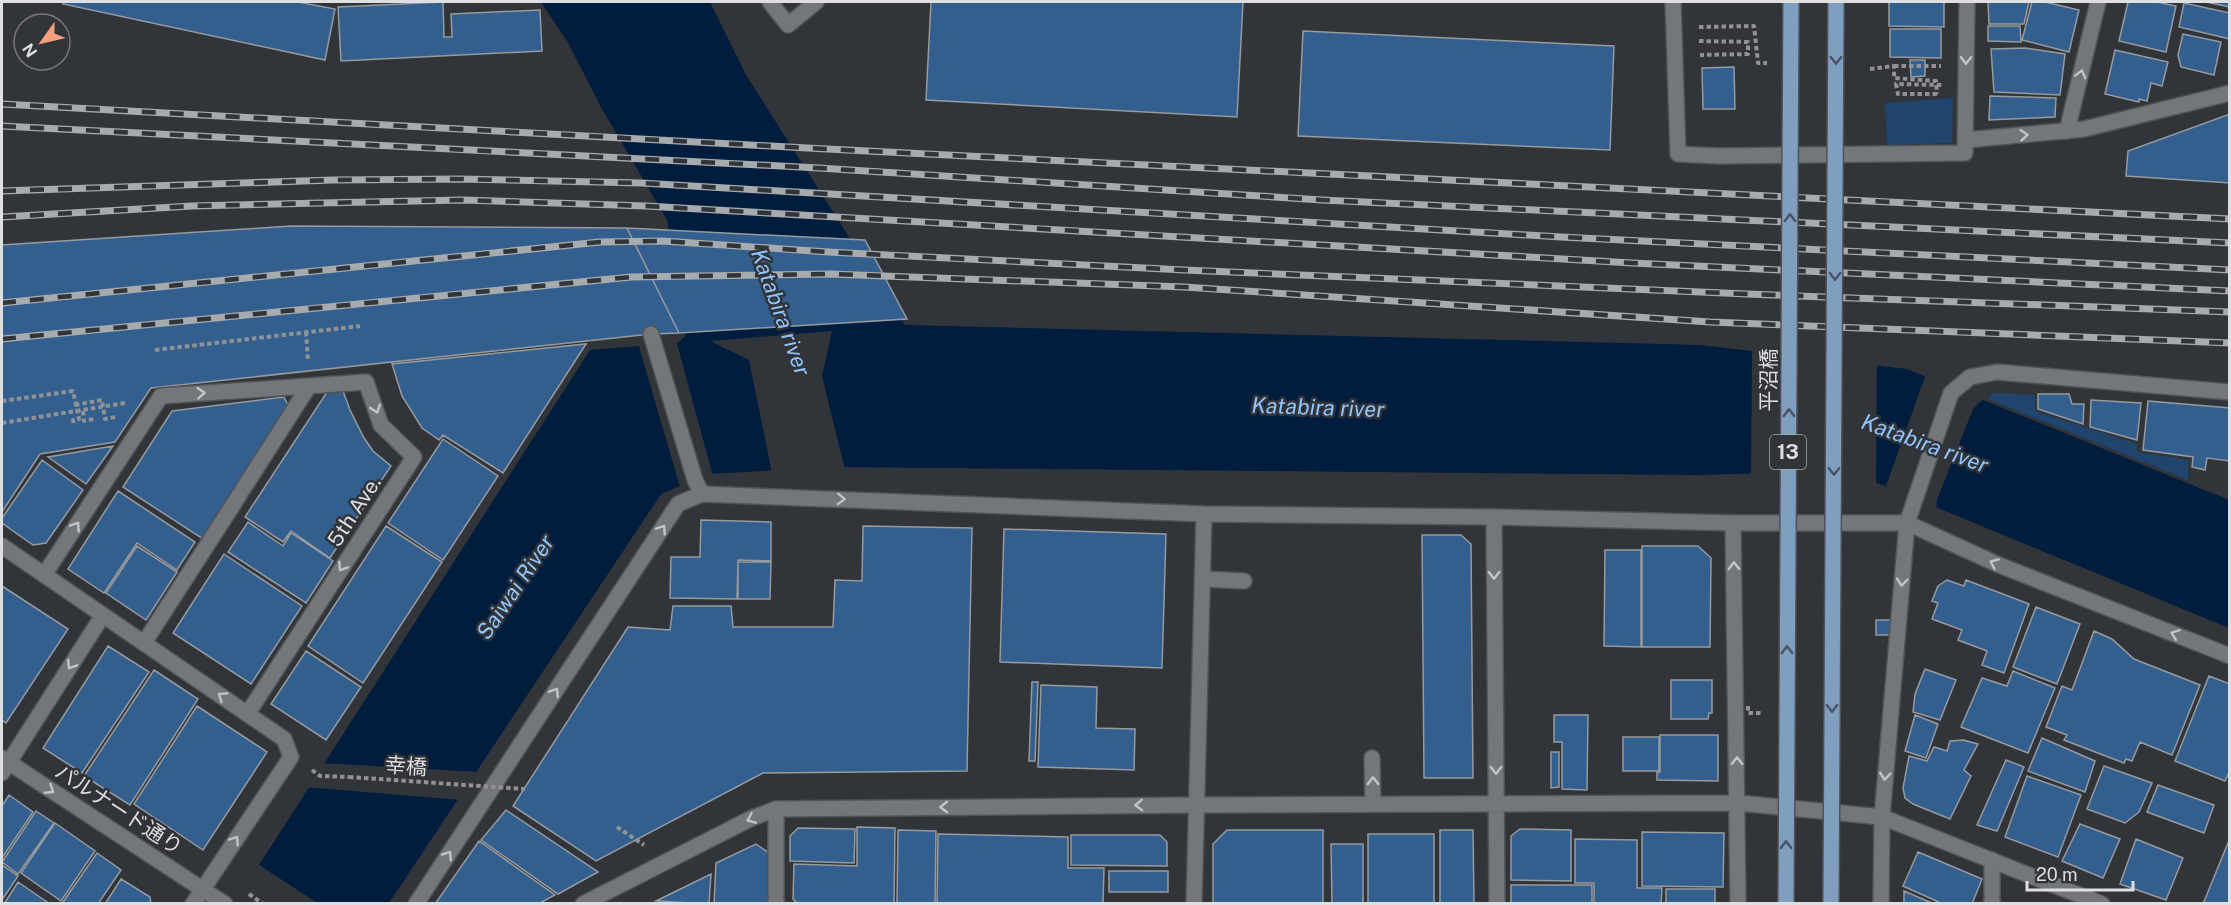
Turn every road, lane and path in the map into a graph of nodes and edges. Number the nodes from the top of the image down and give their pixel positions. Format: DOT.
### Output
graph roads {
  1 [pos="770,2"];
  2 [pos="816,2"];
  3 [pos="1673,2"];
  4 [pos="1791,2"];
  5 [pos="1836,2"];
  6 [pos="1967,2"];
  7 [pos="2098,2"];
  8 [pos="1694,34"];
  9 [pos="1693,41"];
  10 [pos="1690,55"];
  11 [pos="1767,62"];
  12 [pos="1894,66"];
  13 [pos="1918,66"];
  14 [pos="1869,69"];
  15 [pos="1966,86"];
  16 [pos="2229,93"];
  17 [pos="2067,131"];
  18 [pos="1966,140"];
  19 [pos="360,326"];
  20 [pos="651,334"];
  21 [pos="156,350"];
  22 [pos="309,386"];
  23 [pos="2229,392"];
  24 [pos="161,396"];
  25 [pos="2,400"];
  26 [pos="75,405"];
  27 [pos="83,411"];
  28 [pos="72,413"];
  29 [pos="104,413"];
  30 [pos="94,419"];
  31 [pos="2,423"];
  32 [pos="702,494"];
  33 [pos="1204,514"];
  34 [pos="1494,517"];
  35 [pos="1733,523"];
  36 [pos="1907,523"];
  37 [pos="2,546"];
  38 [pos="44,575"];
  39 [pos="1203,579"];
  40 [pos="1244,581"];
  41 [pos="103,615"];
  42 [pos="144,643"];
  43 [pos="2229,656"];
  44 [pos="1748,706"];
  45 [pos="248,713"];
  46 [pos="1762,713"];
  47 [pos="291,757"];
  48 [pos="1372,758"];
  49 [pos="4,764"];
  50 [pos="525,789"];
  51 [pos="1738,803"];
  52 [pos="1373,804"];
  53 [pos="1496,804"];
  54 [pos="1197,805"];
  55 [pos="776,809"];
  56 [pos="1882,817"];
  57 [pos="1992,860"];
  58 [pos="214,896"];
  59 [pos="193,903"];
  60 [pos="416,903"];
  61 [pos="583,903"];
  62 [pos="776,903"];
  63 [pos="1194,903"];
  64 [pos="1497,903"];
  65 [pos="1738,903"];
  66 [pos="1786,903"];
  67 [pos="1831,903"];
  68 [pos="1881,903"];
  69 [pos="1992,903"];
  70 [pos="2102,903"];
  1 -- 2 [label="street"];
  3 -- 18 [label="street"];
  66 -- 4 [label="main road, 平沼橋 / 13, one-way, bridge"];
  5 -- 67 [label="main road, 13, one-way, bridge"];
  6 -- 15 [label="street, one-way"];
  17 -- 7 [label="street, one-way"];
  8 -- 11 [label="path"];
  9 -- 10 [label="path"];
  12 -- 13 [label="path"];
  12 -- 14 [label="path, bridge"];
  12 -- 15 [label="path, bridge"];
  15 -- 18 [label="street"];
  16 -- 17 [label="street"];
  18 -- 17 [label="street, one-way"];
  19 -- 21 [label="path"];
  20 -- 32 [label="street"];
  24 -- 22 [label="street, 5th Ave., one-way"];
  22 -- 42 [label="street"];
  22 -- 45 [label="street, 5th Ave., one-way"];
  23 -- 36 [label="street"];
  24 -- 27 [label="path"];
  38 -- 24 [label="street, one-way"];
  25 -- 26 [label="path"];
  26 -- 28 [label="path"];
  26 -- 29 [label="path"];
  27 -- 28 [label="path"];
  27 -- 30 [label="path"];
  28 -- 31 [label="path"];
  32 -- 33 [label="street, one-way"];
  60 -- 32 [label="street, one-way"];
  33 -- 34 [label="street"];
  33 -- 39 [label="street"];
  34 -- 35 [label="street"];
  34 -- 53 [label="street, one-way"];
  35 -- 36 [label="street"];
  51 -- 35 [label="street, one-way"];
  43 -- 36 [label="street, one-way"];
  36 -- 56 [label="street, one-way"];
  37 -- 38 [label="street"];
  38 -- 41 [label="street"];
  39 -- 40 [label="street"];
  39 -- 54 [label="street"];
  41 -- 42 [label="street"];
  41 -- 49 [label="street, one-way"];
  45 -- 42 [label="street, one-way"];
  44 -- 46 [label="path, bridge"];
  45 -- 47 [label="street"];
  47 -- 50 [label="path, 幸橋, bridge"];
  58 -- 47 [label="street, one-way"];
  52 -- 48 [label="street, one-way"];
  49 -- 58 [label="street, パルナード通り, one-way"];
  51 -- 53 [label="street"];
  51 -- 56 [label="street"];
  51 -- 65 [label="street"];
  52 -- 53 [label="street"];
  52 -- 54 [label="street"];
  53 -- 64 [label="street"];
  54 -- 55 [label="street, one-way"];
  54 -- 63 [label="street"];
  55 -- 61 [label="street, one-way"];
  55 -- 62 [label="street"];
  56 -- 57 [label="street"];
  56 -- 68 [label="street"];
  57 -- 69 [label="street"];
  57 -- 70 [label="street"];
  58 -- 59 [label="street"];
}
